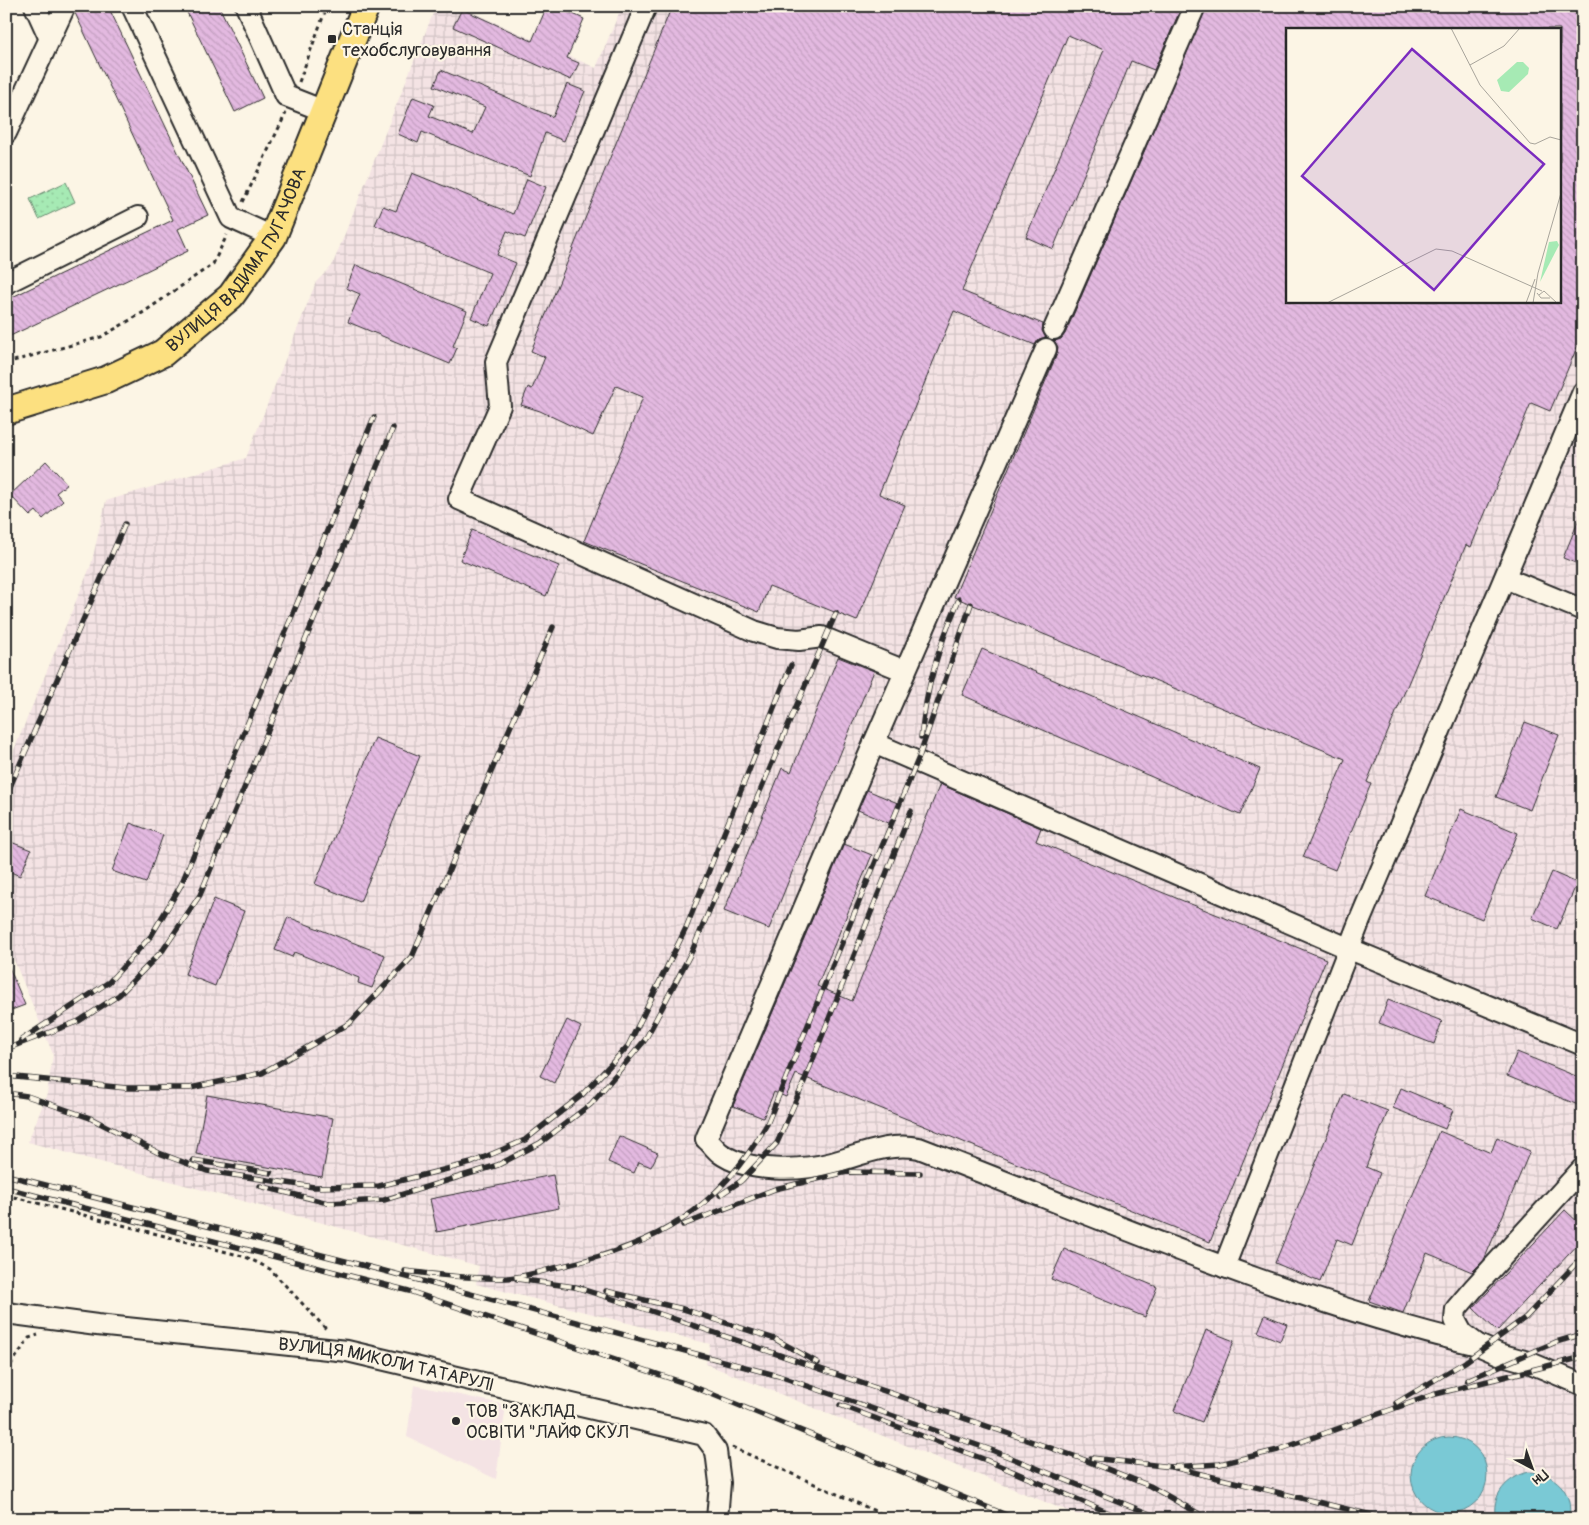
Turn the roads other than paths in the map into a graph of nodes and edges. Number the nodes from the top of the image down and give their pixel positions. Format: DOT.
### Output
graph roads {
  1 [pos="34,6"];
  2 [pos="65,6"];
  3 [pos="132,6"];
  4 [pos="246,6"];
  5 [pos="366,6"];
  6 [pos="646,6"];
  7 [pos="1195,6"];
  8 [pos="50,39"];
  9 [pos="324,111"];
  10 [pos="6,133"];
  11 [pos="138,217"];
  12 [pos="273,237"];
  13 [pos="6,283"];
  14 [pos="1054,328"];
  15 [pos="1046,349"];
  16 [pos="1583,392"];
  17 [pos="6,411"];
  18 [pos="1504,578"];
  19 [pos="1583,610"];
  20 [pos="905,672"];
  21 [pos="874,743"];
  22 [pos="1350,949"];
  23 [pos="1583,1045"];
  24 [pos="1583,1168"];
  25 [pos="1224,1267"];
  26 [pos="6,1313"];
  27 [pos="1478,1345"];
  28 [pos="1583,1385"];
  29 [pos="717,1519"];
  1 -- 8 [label="street"];
  2 -- 8 [label="street"];
  3 -- 12 [label="street"];
  4 -- 9 [label="street"];
  5 -- 9 [label="main road, ВУЛИЦЯ ВАДИМА ПУГАЧОВА"];
  6 -- 20 [label="street"];
  7 -- 14 [label="street"];
  8 -- 10 [label="street"];
  9 -- 12 [label="main road, ВУЛИЦЯ ВАДИМА ПУГАЧОВА"];
  11 -- 13 [label="street"];
  12 -- 17 [label="main road, ВУЛИЦЯ ВАДИМА ПУГАЧОВА"];
  15 -- 20 [label="street"];
  16 -- 18 [label="street"];
  18 -- 19 [label="street"];
  18 -- 22 [label="street"];
  20 -- 21 [label="street"];
  21 -- 22 [label="street"];
  21 -- 25 [label="street"];
  22 -- 23 [label="street"];
  22 -- 25 [label="street"];
  24 -- 27 [label="street"];
  25 -- 27 [label="street"];
  26 -- 29 [label="street, ВУЛИЦЯ МИКОЛИ ТАТАРУЛІ"];
  27 -- 28 [label="street"];
}
